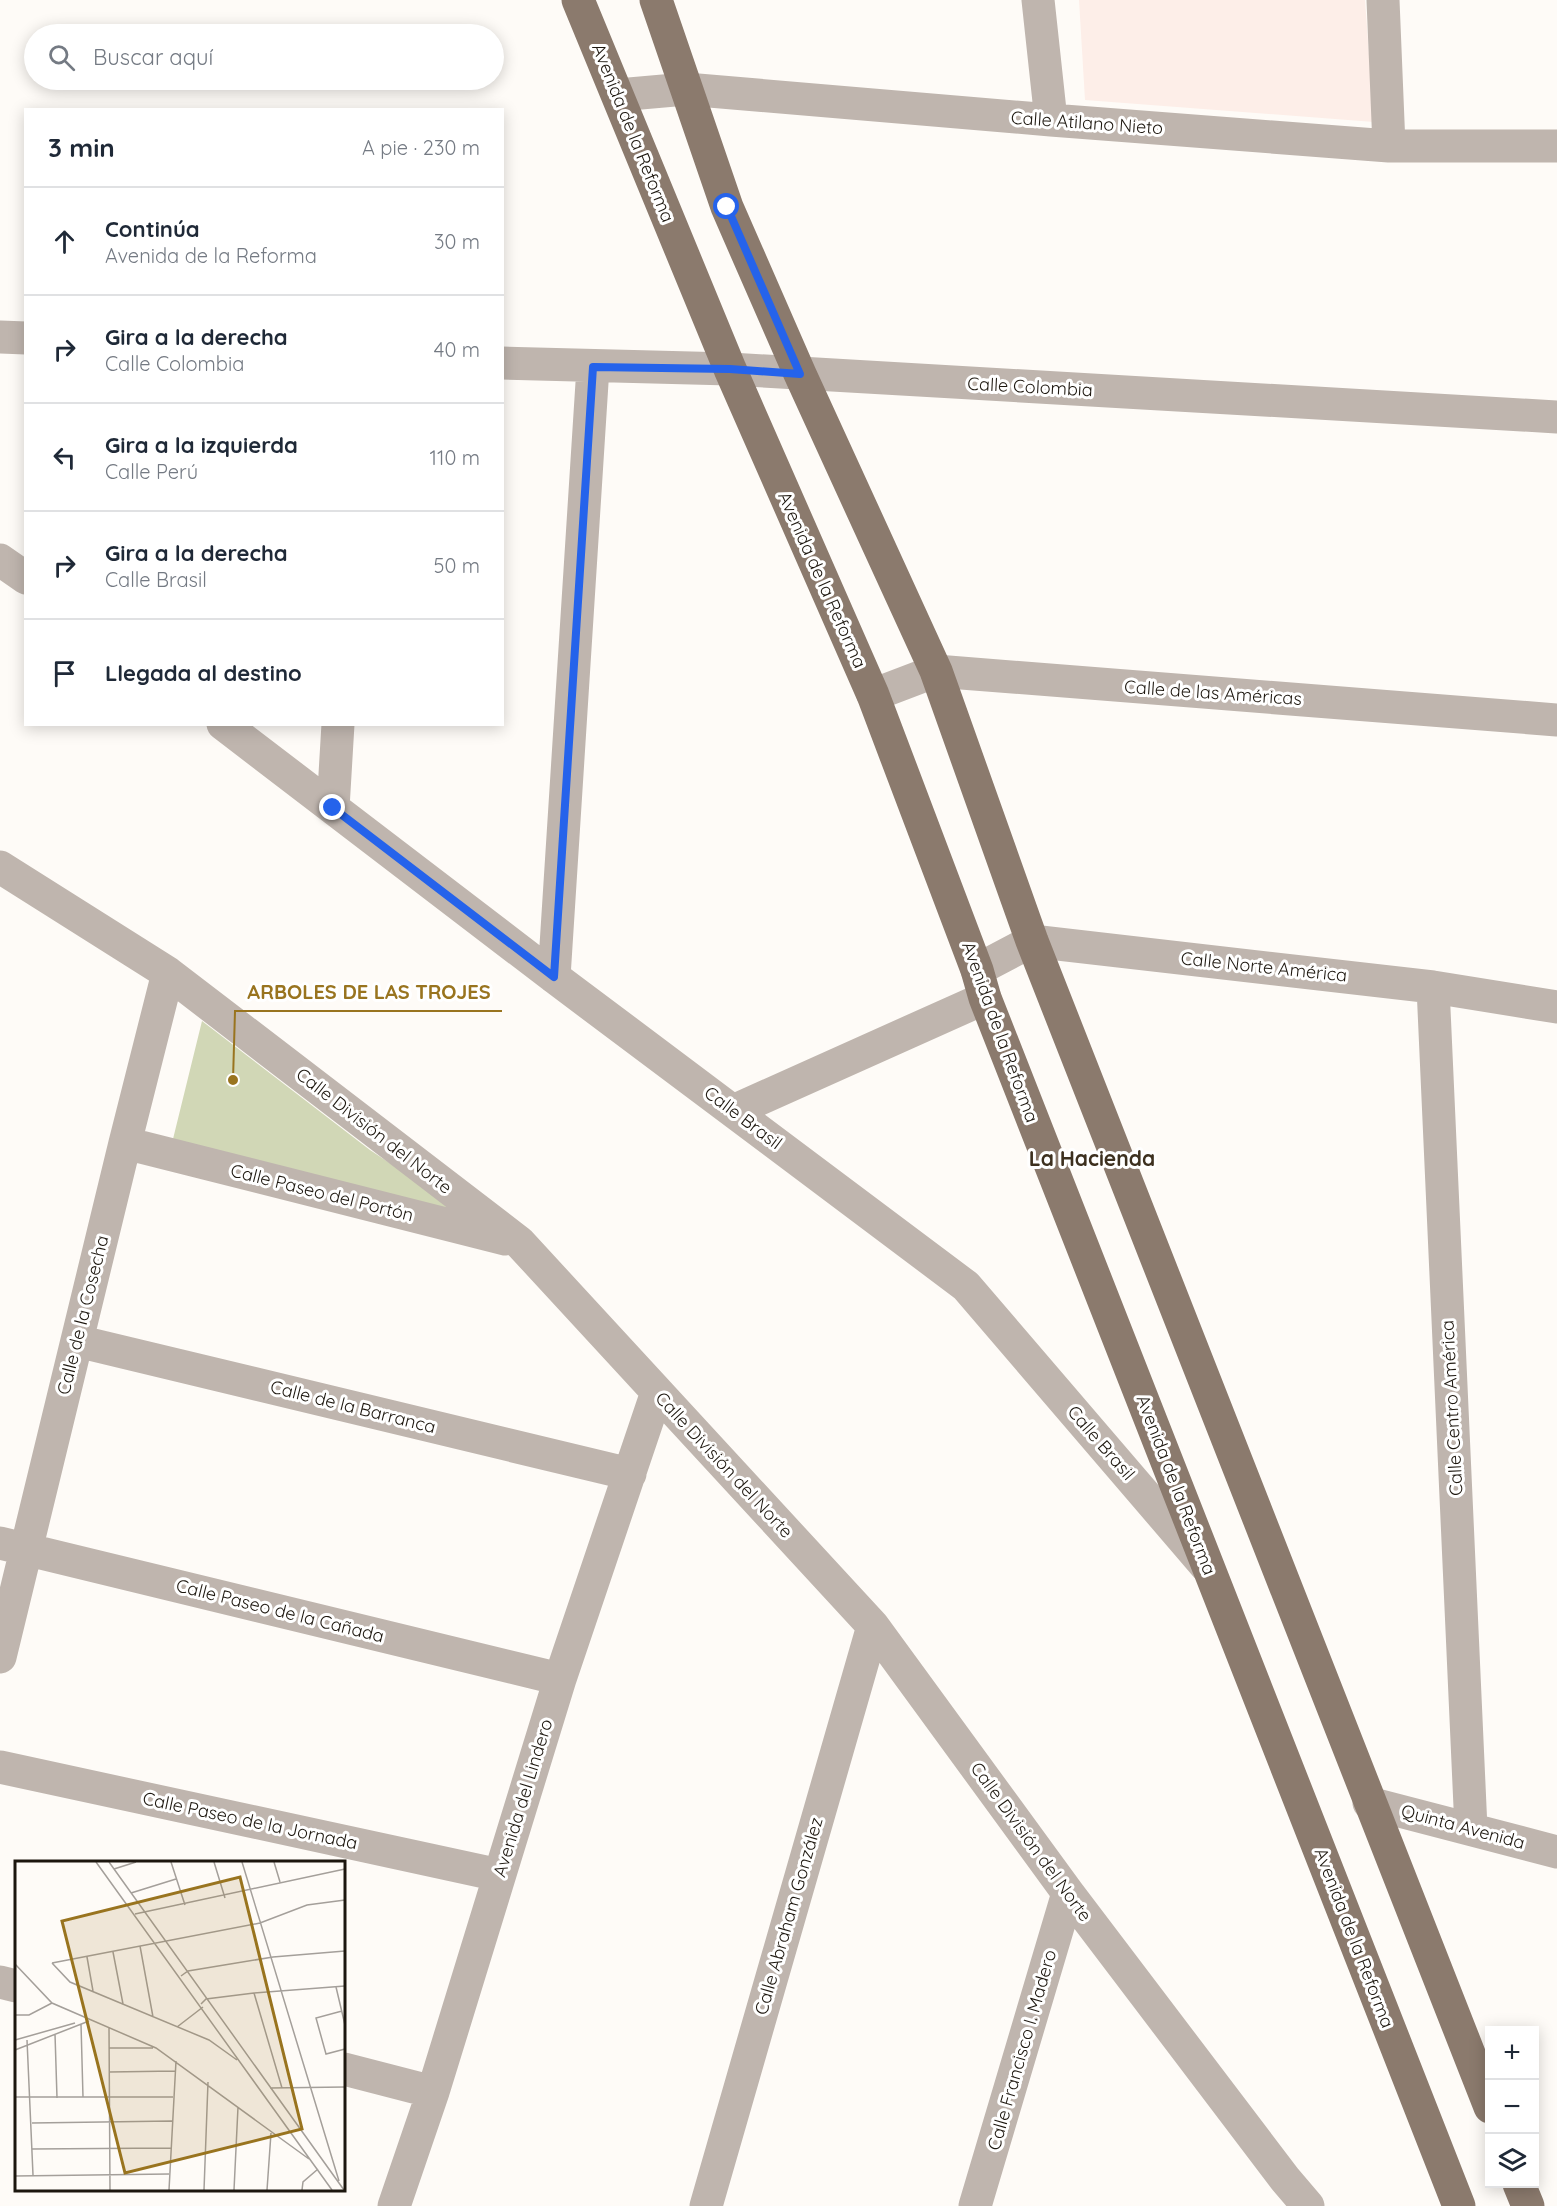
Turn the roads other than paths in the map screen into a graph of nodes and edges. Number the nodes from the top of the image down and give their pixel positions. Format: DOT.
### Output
graph roads {
  1 [pos="578,0"];
  2 [pos="656,0"];
  3 [pos="1038,0"];
  4 [pos="1383,0"];
  5 [pos="686,90"];
  6 [pos="618,95"];
  7 [pos="1051,120"];
  8 [pos="1389,146"];
  9 [pos="1557,146"];
  10 [pos="0,337"];
  11 [pos="24,338"];
  12 [pos="504,363"];
  13 [pos="593,367"];
  14 [pos="730,369"];
  15 [pos="800,374"];
  16 [pos="1557,417"];
  17 [pos="0,560"];
  18 [pos="24,577"];
  19 [pos="936,671"];
  20 [pos="873,695"];
  21 [pos="1557,720"];
  22 [pos="226,726"];
  23 [pos="338,726"];
  24 [pos="333,808"];
  25 [pos="9,879"];
  26 [pos="1032,941"];
  27 [pos="168,973"];
  28 [pos="554,977"];
  29 [pos="981,984"];
  30 [pos="1433,987"];
  31 [pos="1557,1007"];
  32 [pos="733,1111"];
  33 [pos="125,1143"];
  34 [pos="519,1242"];
  35 [pos="77,1341"];
  36 [pos="657,1392"];
  37 [pos="630,1474"];
  38 [pos="13,1546"];
  39 [pos="1209,1570"];
  40 [pos="873,1626"];
  41 [pos="0,1657"];
  42 [pos="560,1679"];
  43 [pos="0,1767"];
  44 [pos="1370,1803"];
  45 [pos="1471,1829"];
  46 [pos="1557,1851"];
  47 [pos="500,1875"];
  48 [pos="1068,1893"];
  49 [pos="0,1982"];
  50 [pos="15,1986"];
  51 [pos="345,2069"];
  52 [pos="433,2092"];
  53 [pos="1485,2095"];
  54 [pos="1521,2188"];
  55 [pos="1281,2193"];
  56 [pos="394,2206"];
  57 [pos="706,2206"];
  58 [pos="975,2206"];
  59 [pos="1308,2206"];
  60 [pos="1459,2206"];
  61 [pos="1528,2206"];
  1 -- 6 [label="main road, Avenida de la Reforma"];
  2 -- 5 [label="main road"];
  3 -- 7 [label="street"];
  4 -- 8 [label="street"];
  5 -- 6 [label="street, Calle Atilano Nieto"];
  5 -- 7 [label="street, Calle Atilano Nieto"];
  5 -- 15 [label="main road"];
  6 -- 14 [label="main road, Avenida de la Reforma"];
  7 -- 8 [label="street, Calle Atilano Nieto"];
  8 -- 9 [label="street, Calle Atilano Nieto"];
  10 -- 11 [label="street"];
  12 -- 13 [label="street, Calle Colombia"];
  13 -- 14 [label="street, Calle Colombia"];
  13 -- 28 [label="street"];
  14 -- 15 [label="street, Calle Colombia"];
  14 -- 20 [label="main road, Avenida de la Reforma"];
  15 -- 16 [label="street, Calle Colombia"];
  15 -- 19 [label="main road"];
  17 -- 18 [label="street"];
  19 -- 20 [label="street, Calle de las Américas"];
  19 -- 21 [label="street, Calle de las Américas"];
  19 -- 26 [label="main road"];
  20 -- 29 [label="main road, Avenida de la Reforma"];
  22 -- 24 [label="street, Calle Brasil"];
  23 -- 24 [label="street"];
  24 -- 28 [label="street, Calle Brasil"];
  25 -- 27 [label="street, Calle División del Norte"];
  26 -- 29 [label="street"];
  26 -- 30 [label="street, Calle Norte América"];
  26 -- 44 [label="main road"];
  27 -- 33 [label="street, Calle de la Cosecha"];
  27 -- 34 [label="street, Calle División del Norte"];
  28 -- 32 [label="street, Calle Brasil"];
  29 -- 32 [label="street"];
  29 -- 39 [label="main road, Avenida de la Reforma"];
  30 -- 31 [label="street, Calle Norte América"];
  30 -- 45 [label="street, Calle Centro América"];
  32 -- 39 [label="street, Calle Brasil"];
  33 -- 34 [label="street, Calle Paseo del Portón"];
  33 -- 35 [label="street, Calle de la Cosecha"];
  34 -- 36 [label="street, Calle División del Norte"];
  35 -- 37 [label="street, Calle de la Barranca"];
  35 -- 38 [label="street, Calle de la Cosecha"];
  36 -- 37 [label="street, Avenida del Lindero"];
  36 -- 40 [label="street, Calle División del Norte"];
  37 -- 42 [label="street, Avenida del Lindero"];
  38 -- 41 [label="street, Calle de la Cosecha"];
  38 -- 42 [label="street, Calle Paseo de la Cañada"];
  39 -- 60 [label="main road, Avenida de la Reforma"];
  40 -- 48 [label="street, Calle División del Norte"];
  40 -- 57 [label="street, Calle Abraham González"];
  42 -- 47 [label="street, Avenida del Lindero"];
  43 -- 47 [label="street, Calle Paseo de la Jornada"];
  44 -- 45 [label="street, Quinta Avenida"];
  44 -- 53 [label="main road"];
  45 -- 46 [label="street, Quinta Avenida"];
  47 -- 52 [label="street, Avenida del Lindero"];
  48 -- 55 [label="street, Calle División del Norte"];
  48 -- 58 [label="street, Calle Francisco I. Madero"];
  49 -- 50 [label="street"];
  51 -- 52 [label="street"];
  52 -- 56 [label="street, Avenida del Lindero"];
  54 -- 61 [label="main road"];
  55 -- 59 [label="street, Calle División del Norte"];
}
